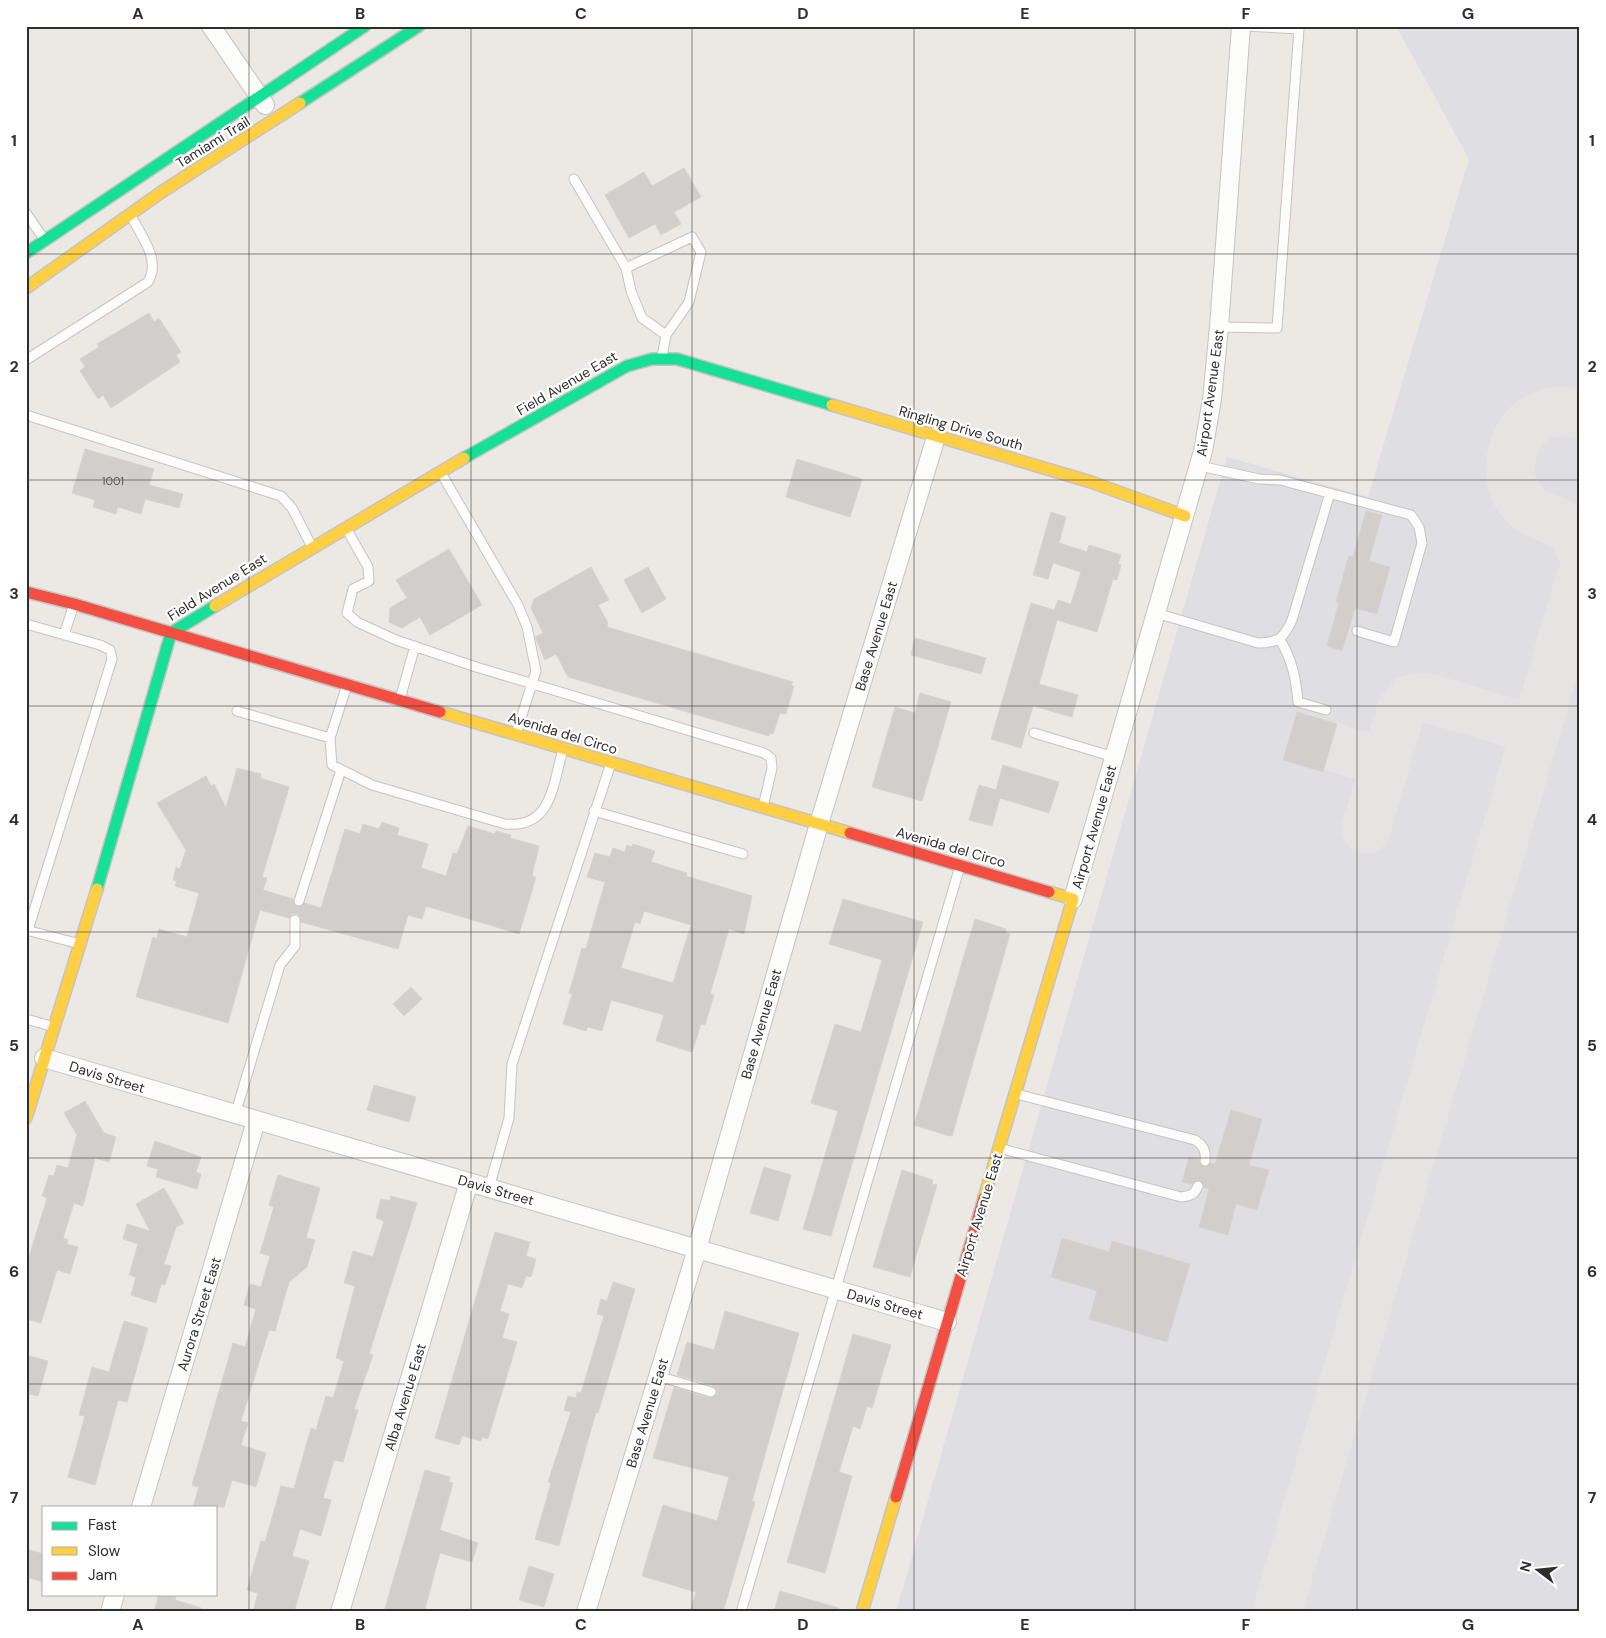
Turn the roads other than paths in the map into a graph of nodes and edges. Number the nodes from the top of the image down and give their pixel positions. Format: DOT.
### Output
graph roads {
  1 [pos="211,26"];
  2 [pos="365,26"];
  3 [pos="419,26"];
  4 [pos="1241,26"];
  5 [pos="1246,26"];
  6 [pos="260,96"];
  7 [pos="274,121"];
  8 [pos="574,179"];
  9 [pos="124,203"];
  10 [pos="26,213"];
  11 [pos="54,251"];
  12 [pos="26,253"];
  13 [pos="626,268"];
  14 [pos="26,288"];
  15 [pos="1219,327"];
  16 [pos="666,335"];
  17 [pos="662,357"];
  18 [pos="26,360"];
  19 [pos="727,374"];
  20 [pos="26,415"];
  21 [pos="936,437"];
  22 [pos="1200,466"];
  23 [pos="440,472"];
  24 [pos="1330,493"];
  25 [pos="1185,516"];
  26 [pos="346,527"];
  27 [pos="312,547"];
  28 [pos="26,590"];
  29 [pos="74,604"];
  30 [pos="1156,613"];
  31 [pos="26,624"];
  32 [pos="1357,631"];
  33 [pos="171,633"];
  34 [pos="64,635"];
  35 [pos="1280,640"];
  36 [pos="415,646"];
  37 [pos="532,682"];
  38 [pos="347,684"];
  39 [pos="400,700"];
  40 [pos="1326,710"];
  41 [pos="237,711"];
  42 [pos="1034,733"];
  43 [pos="516,734"];
  44 [pos="330,738"];
  45 [pos="563,748"];
  46 [pos="1114,757"];
  47 [pos="611,762"];
  48 [pos="341,770"];
  49 [pos="763,807"];
  50 [pos="594,811"];
  51 [pos="819,824"];
  52 [pos="744,854"];
  53 [pos="960,865"];
  54 [pos="1073,899"];
  55 [pos="299,901"];
  56 [pos="295,920"];
  57 [pos="27,930"];
  58 [pos="80,944"];
  59 [pos="26,1019"];
  60 [pos="54,1027"];
  61 [pos="44,1058"];
  62 [pos="1015,1094"];
  63 [pos="27,1115"];
  64 [pos="235,1115"];
  65 [pos="256,1121"];
  66 [pos="999,1148"];
  67 [pos="1205,1161"];
  68 [pos="469,1182"];
  69 [pos="1198,1186"];
  70 [pos="489,1188"];
  71 [pos="697,1249"];
  72 [pos="834,1289"];
  73 [pos="947,1322"];
  74 [pos="658,1376"];
  75 [pos="711,1392"];
  76 [pos="141,1506"];
  77 [pos="114,1596"];
  78 [pos="110,1612"];
  79 [pos="340,1612"];
  80 [pos="586,1612"];
  81 [pos="741,1612"];
  82 [pos="862,1612"];
  1 -- 6 [label="street"];
  2 -- 6 [label="street, Tamiami Trail"];
  3 -- 7 [label="street, Tamiami Trail"];
  4 -- 15 [label="street, Airport Avenue East"];
  5 -- 15 [label="lane"];
  6 -- 7 [label="street"];
  6 -- 9 [label="street, Tamiami Trail"];
  7 -- 9 [label="street, Tamiami Trail"];
  8 -- 13 [label="lane"];
  9 -- 11 [label="street, Tamiami Trail"];
  9 -- 11 [label="street, Tamiami Trail"];
  9 -- 18 [label="lane"];
  10 -- 11 [label="lane"];
  11 -- 12 [label="street, Tamiami Trail"];
  11 -- 14 [label="street, Tamiami Trail"];
  13 -- 16 [label="lane"];
  13 -- 16 [label="lane"];
  15 -- 22 [label="street, Airport Avenue East"];
  16 -- 17 [label="lane"];
  17 -- 19 [label="street, Field Avenue East"];
  17 -- 23 [label="street, Field Avenue East"];
  19 -- 21 [label="street, Ringling Drive South"];
  20 -- 27 [label="lane"];
  21 -- 25 [label="street, Ringling Drive South"];
  21 -- 51 [label="street, Base Avenue East"];
  22 -- 24 [label="lane"];
  22 -- 25 [label="street, Airport Avenue East"];
  23 -- 26 [label="street, Field Avenue East"];
  23 -- 37 [label="lane"];
  24 -- 32 [label="lane"];
  24 -- 35 [label="lane"];
  25 -- 30 [label="street, Airport Avenue East"];
  26 -- 27 [label="street, Field Avenue East"];
  26 -- 36 [label="lane"];
  27 -- 33 [label="street, Field Avenue East"];
  28 -- 29 [label="street, Avenida del Circo"];
  29 -- 33 [label="street, Avenida del Circo"];
  29 -- 34 [label="lane"];
  30 -- 35 [label="lane"];
  30 -- 46 [label="street, Airport Avenue East"];
  31 -- 34 [label="lane"];
  33 -- 38 [label="street, Avenida del Circo"];
  33 -- 58 [label="street, Field Avenue East"];
  34 -- 57 [label="lane"];
  35 -- 40 [label="lane"];
  36 -- 37 [label="lane"];
  36 -- 39 [label="lane"];
  37 -- 43 [label="lane"];
  37 -- 49 [label="lane"];
  38 -- 39 [label="street, Avenida del Circo"];
  38 -- 44 [label="lane"];
  39 -- 43 [label="street, Avenida del Circo"];
  41 -- 44 [label="lane"];
  42 -- 46 [label="lane"];
  43 -- 45 [label="street, Avenida del Circo"];
  44 -- 48 [label="lane"];
  45 -- 47 [label="street, Avenida del Circo"];
  45 -- 48 [label="lane"];
  46 -- 54 [label="street, Airport Avenue East"];
  47 -- 49 [label="street, Avenida del Circo"];
  47 -- 50 [label="lane"];
  48 -- 55 [label="lane"];
  49 -- 51 [label="street, Avenida del Circo"];
  50 -- 52 [label="lane"];
  50 -- 70 [label="lane"];
  51 -- 53 [label="street, Avenida del Circo"];
  51 -- 71 [label="street, Base Avenue East"];
  53 -- 54 [label="street, Avenida del Circo"];
  53 -- 72 [label="lane"];
  54 -- 62 [label="street, Airport Avenue East"];
  56 -- 64 [label="lane"];
  57 -- 58 [label="lane"];
  58 -- 60 [label="street, Field Avenue East"];
  59 -- 60 [label="lane"];
  60 -- 61 [label="street, Field Avenue East"];
  61 -- 63 [label="street, Field Avenue East"];
  61 -- 64 [label="street, Davis Street"];
  62 -- 66 [label="street, Airport Avenue East"];
  62 -- 67 [label="lane"];
  64 -- 65 [label="street, Davis Street"];
  65 -- 68 [label="street, Davis Street"];
  65 -- 76 [label="street, Aurora Street East"];
  66 -- 69 [label="lane"];
  66 -- 73 [label="street, Airport Avenue East"];
  68 -- 70 [label="street, Davis Street"];
  68 -- 79 [label="street, Alba Avenue East"];
  70 -- 71 [label="street, Davis Street"];
  71 -- 72 [label="street, Davis Street"];
  71 -- 74 [label="street, Base Avenue East"];
  72 -- 73 [label="street, Davis Street"];
  72 -- 81 [label="lane"];
  73 -- 82 [label="street, Airport Avenue East"];
  74 -- 75 [label="lane"];
  74 -- 80 [label="street, Base Avenue East"];
  77 -- 78 [label="street"];
}
